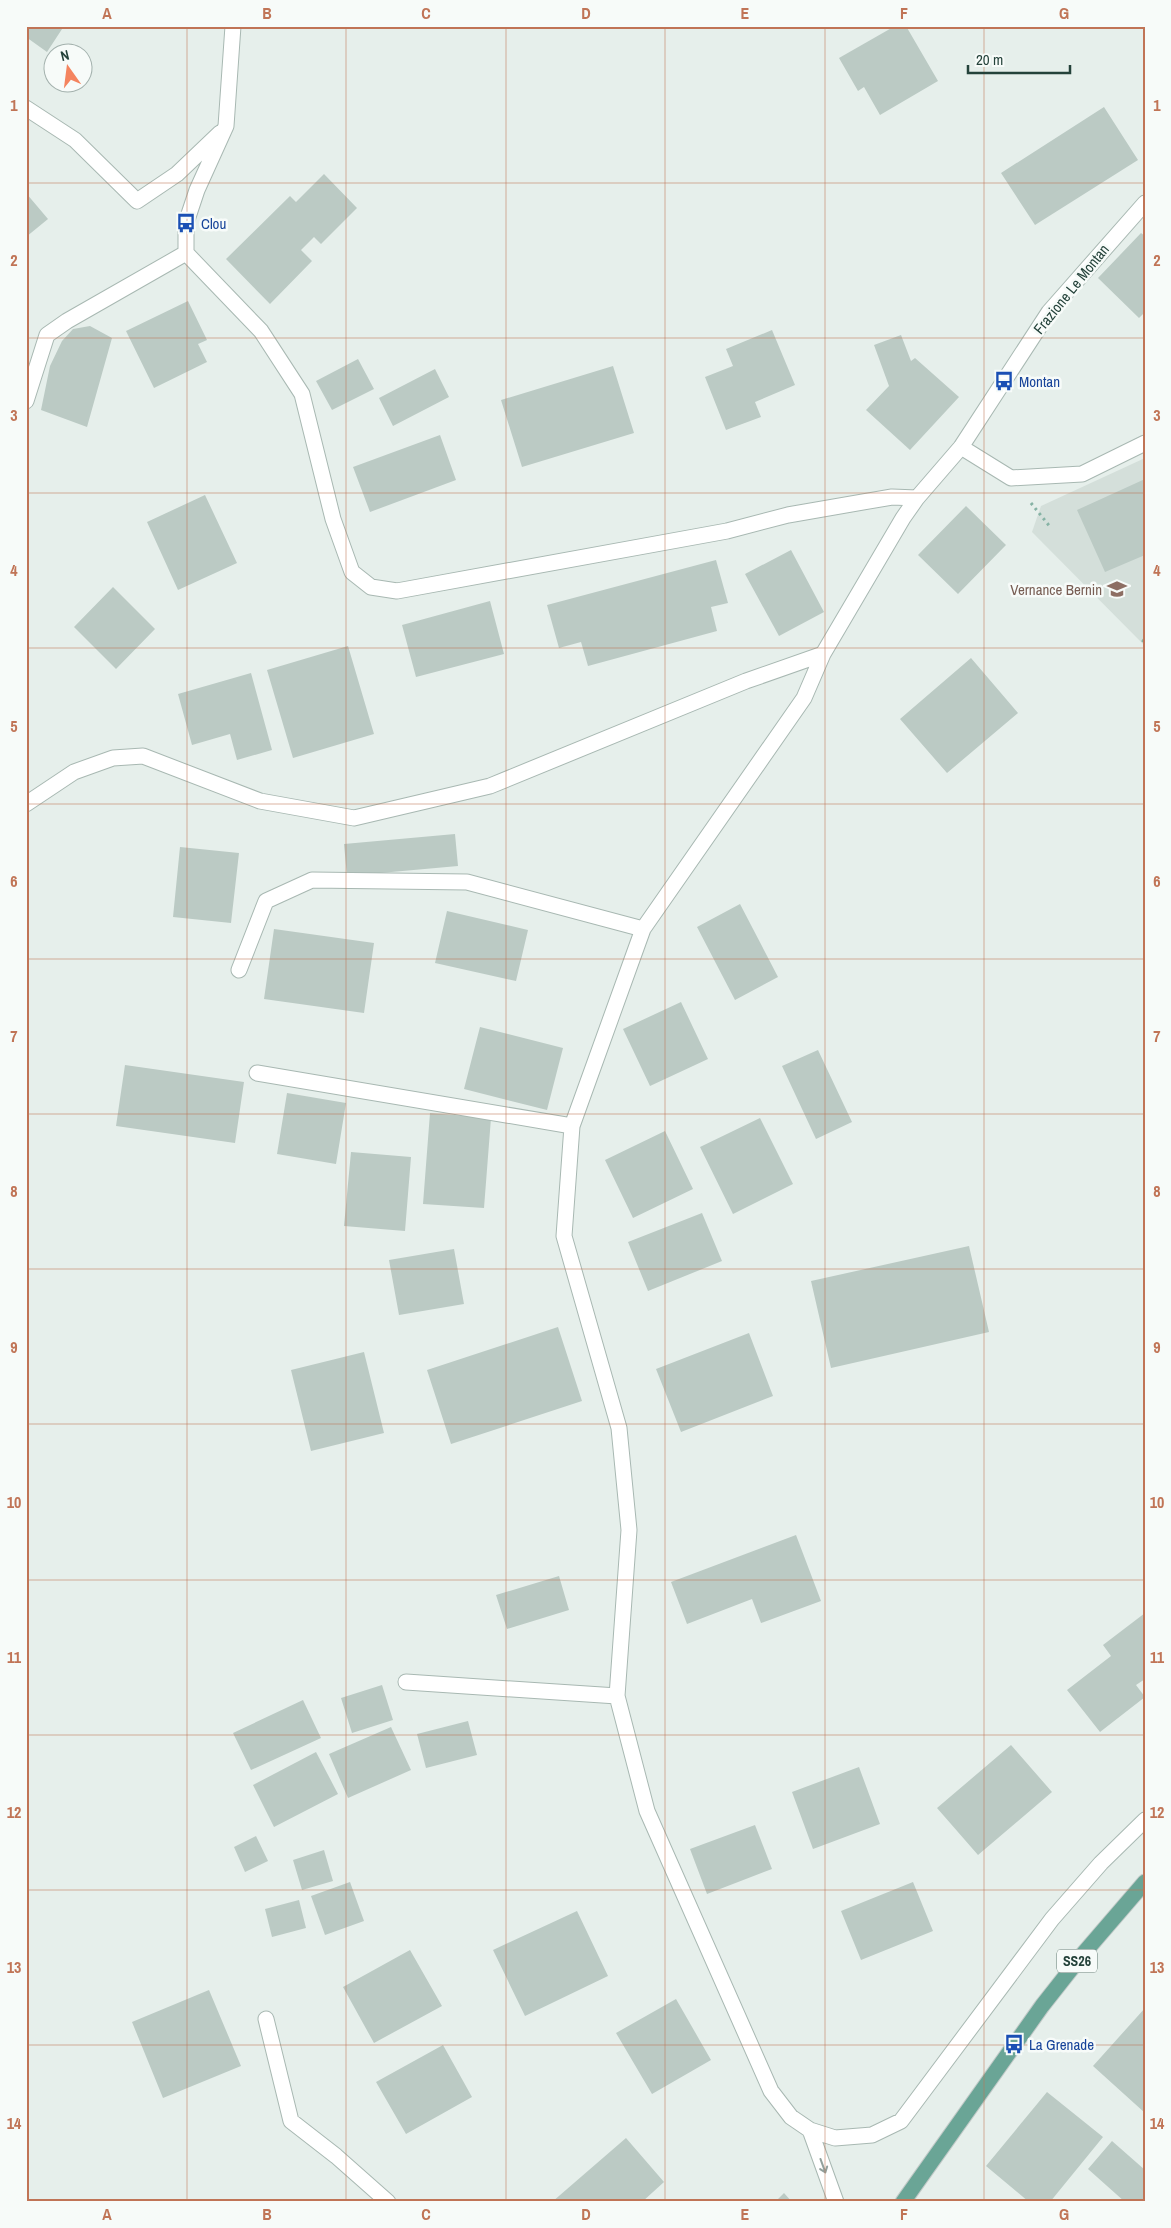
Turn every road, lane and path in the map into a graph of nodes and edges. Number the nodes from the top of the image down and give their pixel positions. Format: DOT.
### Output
graph roads {
  1 [pos="233,26"];
  2 [pos="26,108"];
  3 [pos="226,126"];
  4 [pos="1145,203"];
  5 [pos="186,253"];
  6 [pos="26,402"];
  7 [pos="1145,443"];
  8 [pos="961,447"];
  9 [pos="917,498"];
  10 [pos="823,654"];
  11 [pos="26,804"];
  12 [pos="642,929"];
  13 [pos="239,970"];
  14 [pos="257,1073"];
  15 [pos="572,1126"];
  16 [pos="406,1682"];
  17 [pos="616,1696"];
  18 [pos="1145,1820"];
  19 [pos="1145,1882"];
  20 [pos="266,2019"];
  21 [pos="810,2130"];
  22 [pos="388,2202"];
  23 [pos="836,2202"];
  24 [pos="903,2202"];
  1 -- 3 [label="street"];
  2 -- 3 [label="street"];
  3 -- 5 [label="street"];
  4 -- 8 [label="street, Frazione Le Montan"];
  5 -- 6 [label="street"];
  5 -- 9 [label="street"];
  7 -- 8 [label="street"];
  8 -- 9 [label="street, Frazione Le Montan"];
  9 -- 10 [label="street, Frazione Le Montan"];
  10 -- 11 [label="street"];
  10 -- 12 [label="street, Frazione Le Montan"];
  12 -- 13 [label="street"];
  12 -- 15 [label="street, Frazione Le Montan"];
  14 -- 15 [label="street"];
  15 -- 17 [label="street, Frazione Le Montan"];
  16 -- 17 [label="street"];
  17 -- 21 [label="street, Frazione Le Montan"];
  18 -- 21 [label="street, Frazione Le Montan"];
  19 -- 24 [label="main road, SS26"];
  20 -- 22 [label="street"];
  21 -- 23 [label="street, one-way"];
}
